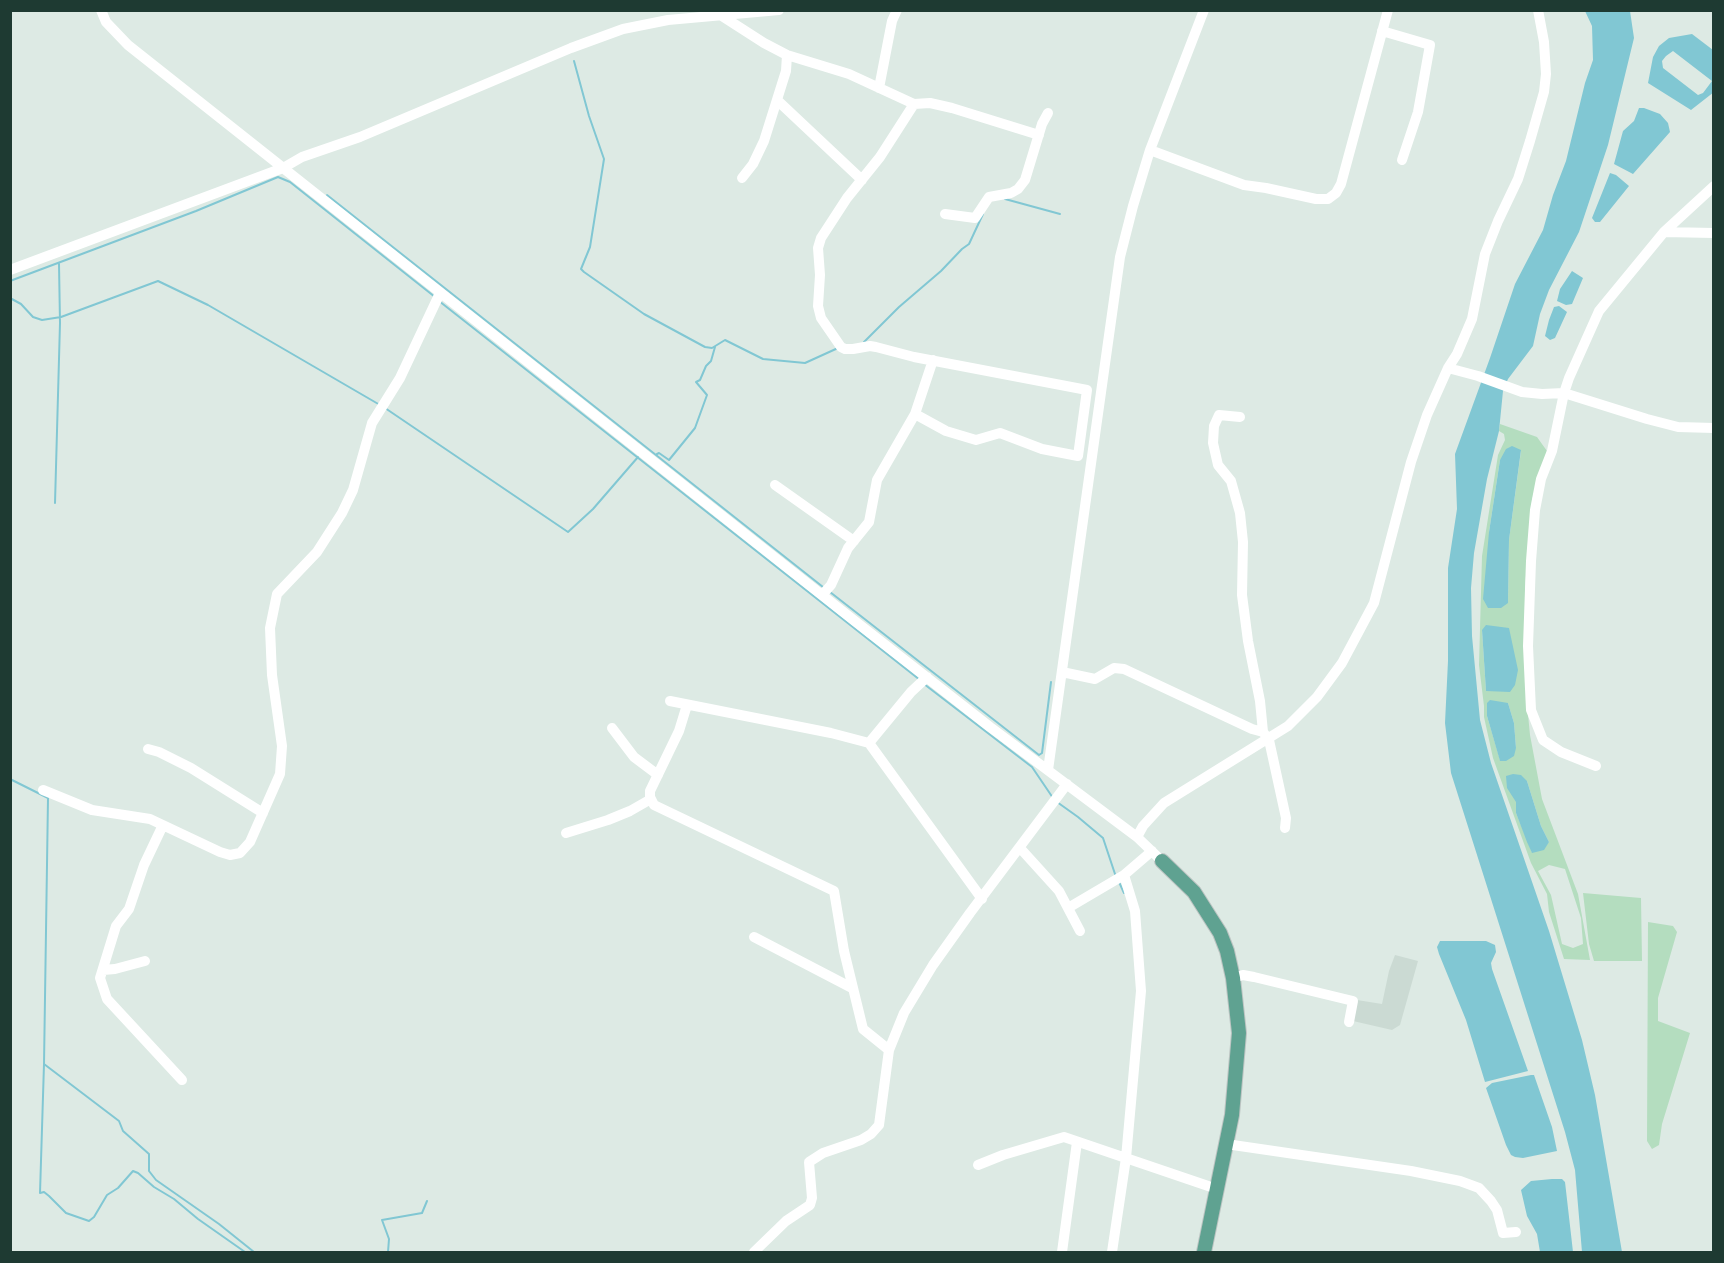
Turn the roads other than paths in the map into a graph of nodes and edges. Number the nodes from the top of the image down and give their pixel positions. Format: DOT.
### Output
graph roads {
  1 [pos="101,10"];
  2 [pos="779,10"];
  3 [pos="897,10"];
  4 [pos="1204,10"];
  5 [pos="1388,10"];
  6 [pos="1538,10"];
  7 [pos="722,15"];
  8 [pos="1382,31"];
  9 [pos="787,55"];
  10 [pos="879,88"];
  11 [pos="777,100"];
  12 [pos="914,104"];
  13 [pos="1048,113"];
  14 [pos="1039,135"];
  15 [pos="1150,150"];
  16 [pos="1402,160"];
  17 [pos="284,168"];
  18 [pos="742,178"];
  19 [pos="862,180"];
  20 [pos="1713,186"];
  21 [pos="945,214"];
  22 [pos="1664,232"];
  23 [pos="1713,233"];
  24 [pos="10,270"];
  25 [pos="441,294"];
  26 [pos="933,360"];
  27 [pos="1448,368"];
  28 [pos="1564,393"];
  29 [pos="915,414"];
  30 [pos="1239,417"];
  31 [pos="1713,428"];
  32 [pos="775,485"];
  33 [pos="854,541"];
  34 [pos="822,595"];
  35 [pos="1062,672"];
  36 [pos="927,677"];
  37 [pos="670,701"];
  38 [pos="687,705"];
  39 [pos="612,728"];
  40 [pos="1266,736"];
  41 [pos="869,743"];
  42 [pos="148,749"];
  43 [pos="1596,766"];
  44 [pos="1048,770"];
  45 [pos="658,775"];
  46 [pos="1067,784"];
  47 [pos="43,790"];
  48 [pos="651,799"];
  49 [pos="263,813"];
  50 [pos="163,825"];
  51 [pos="1285,828"];
  52 [pos="566,833"];
  53 [pos="1137,837"];
  54 [pos="1020,848"];
  55 [pos="1157,856"];
  56 [pos="1124,875"];
  57 [pos="981,898"];
  58 [pos="1068,908"];
  59 [pos="1080,931"];
  60 [pos="754,937"];
  61 [pos="145,961"];
  62 [pos="103,970"];
  63 [pos="1233,978"];
  64 [pos="852,988"];
  65 [pos="1348,1022"];
  66 [pos="890,1050"];
  67 [pos="182,1080"];
  68 [pos="1077,1142"];
  69 [pos="1226,1144"];
  70 [pos="1126,1158"];
  71 [pos="978,1165"];
  72 [pos="1217,1189"];
  73 [pos="1516,1232"];
  74 [pos="754,1252"];
  75 [pos="1062,1252"];
  76 [pos="1112,1252"];
  77 [pos="1204,1252"];
  1 -- 17 [label="street"];
  2 -- 7 [label="street"];
  3 -- 10 [label="street"];
  4 -- 15 [label="street"];
  5 -- 8 [label="street"];
  6 -- 27 [label="street"];
  7 -- 9 [label="street"];
  7 -- 17 [label="street"];
  8 -- 15 [label="street"];
  8 -- 16 [label="street"];
  9 -- 10 [label="street"];
  9 -- 11 [label="street"];
  10 -- 12 [label="street"];
  11 -- 18 [label="street"];
  11 -- 19 [label="street"];
  12 -- 14 [label="street"];
  12 -- 19 [label="street"];
  13 -- 14 [label="street"];
  14 -- 21 [label="street"];
  15 -- 35 [label="street"];
  17 -- 24 [label="street"];
  17 -- 25 [label="street"];
  19 -- 26 [label="street"];
  20 -- 22 [label="street"];
  22 -- 23 [label="street"];
  22 -- 28 [label="street"];
  25 -- 34 [label="street"];
  25 -- 49 [label="street"];
  26 -- 29 [label="street"];
  26 -- 29 [label="street"];
  27 -- 28 [label="street"];
  27 -- 40 [label="street"];
  28 -- 31 [label="street"];
  28 -- 43 [label="street"];
  29 -- 33 [label="street"];
  30 -- 40 [label="street"];
  32 -- 33 [label="street"];
  33 -- 34 [label="street"];
  34 -- 36 [label="street"];
  35 -- 40 [label="street"];
  35 -- 44 [label="street"];
  36 -- 41 [label="street"];
  36 -- 44 [label="street"];
  37 -- 38 [label="street"];
  38 -- 41 [label="street"];
  38 -- 45 [label="street"];
  39 -- 45 [label="street"];
  40 -- 51 [label="street"];
  40 -- 53 [label="street"];
  41 -- 57 [label="street"];
  42 -- 49 [label="street"];
  44 -- 46 [label="street"];
  45 -- 48 [label="street"];
  46 -- 53 [label="street"];
  46 -- 54 [label="street"];
  47 -- 50 [label="street"];
  48 -- 52 [label="street"];
  48 -- 64 [label="street"];
  49 -- 50 [label="street"];
  50 -- 62 [label="street"];
  53 -- 55 [label="street"];
  54 -- 57 [label="street"];
  54 -- 58 [label="street"];
  55 -- 56 [label="street"];
  55 -- 63 [label="main road"];
  56 -- 58 [label="street"];
  56 -- 70 [label="street"];
  57 -- 66 [label="street"];
  58 -- 59 [label="street"];
  60 -- 64 [label="street"];
  61 -- 62 [label="street"];
  62 -- 67 [label="street"];
  63 -- 65 [label="street"];
  63 -- 69 [label="main road"];
  64 -- 66 [label="street"];
  66 -- 74 [label="street"];
  68 -- 70 [label="street"];
  68 -- 71 [label="street"];
  68 -- 75 [label="street"];
  69 -- 72 [label="main road"];
  69 -- 73 [label="street"];
  70 -- 72 [label="street"];
  70 -- 76 [label="street"];
  72 -- 77 [label="main road"];
}
